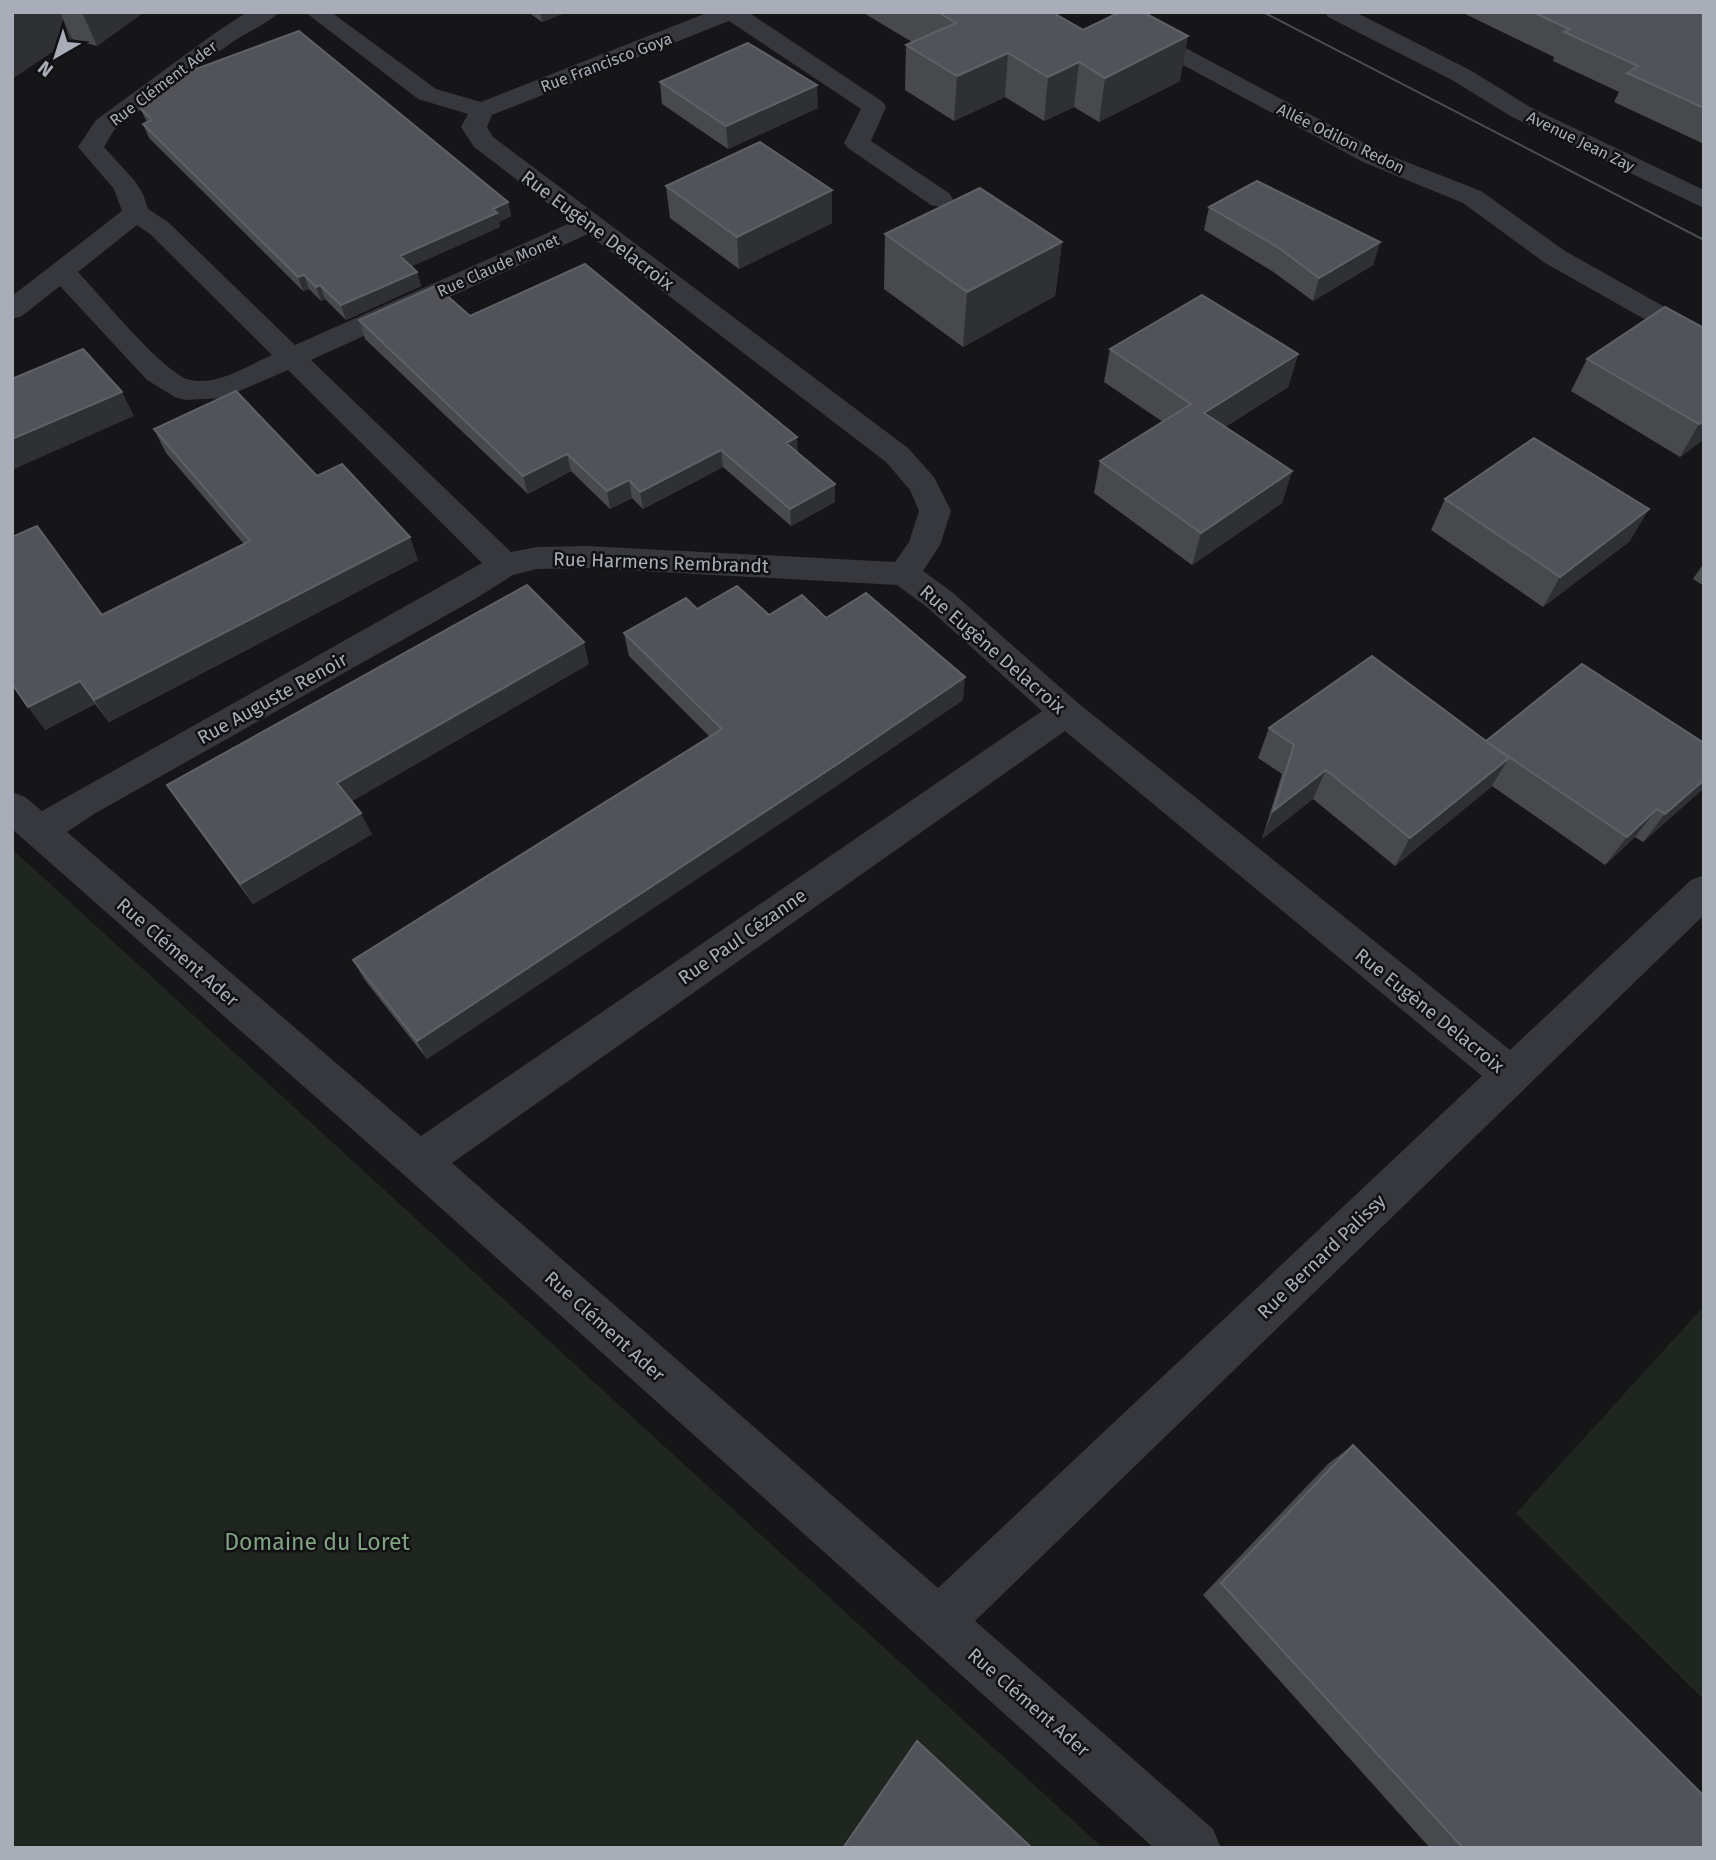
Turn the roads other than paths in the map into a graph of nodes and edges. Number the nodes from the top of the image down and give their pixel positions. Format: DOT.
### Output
graph roads {
  1 [pos="268,12"];
  2 [pos="316,12"];
  3 [pos="731,12"];
  4 [pos="1130,12"];
  5 [pos="1336,12"];
  6 [pos="1461,75"];
  7 [pos="482,110"];
  8 [pos="1704,190"];
  9 [pos="940,199"];
  10 [pos="1704,200"];
  11 [pos="136,213"];
  12 [pos="589,224"];
  13 [pos="63,272"];
  14 [pos="12,310"];
  15 [pos="1704,341"];
  16 [pos="292,358"];
  17 [pos="504,565"];
  18 [pos="904,574"];
  19 [pos="1066,712"];
  20 [pos="26,819"];
  21 [pos="1704,891"];
  22 [pos="1510,1075"];
  23 [pos="419,1161"];
  24 [pos="938,1622"];
  25 [pos="1194,1848"];
  1 -- 11 [label="street, Rue Clément Ader"];
  2 -- 7 [label="street"];
  3 -- 7 [label="street, Rue Francisco Goya"];
  3 -- 9 [label="street"];
  4 -- 15 [label="street, Allée Odilon Redon"];
  5 -- 6 [label="street, Avenue Jean Zay"];
  6 -- 8 [label="street, Avenue Jean Zay"];
  6 -- 10 [label="street, Avenue Jean Zay"];
  7 -- 12 [label="street, Rue Eugène Delacroix"];
  11 -- 13 [label="street"];
  11 -- 16 [label="street"];
  12 -- 16 [label="street, Rue Claude Monet"];
  12 -- 18 [label="street, Rue Eugène Delacroix"];
  13 -- 14 [label="street"];
  13 -- 16 [label="street"];
  16 -- 17 [label="street"];
  17 -- 18 [label="street, Rue Harmens Rembrandt"];
  17 -- 20 [label="street, Rue Auguste Renoir"];
  18 -- 19 [label="street, Rue Eugène Delacroix"];
  19 -- 22 [label="street, Rue Eugène Delacroix"];
  19 -- 23 [label="street, Rue Paul Cézanne"];
  20 -- 23 [label="street, Rue Clément Ader"];
  21 -- 22 [label="street, Rue Bernard Palissy"];
  22 -- 24 [label="street, Rue Bernard Palissy"];
  23 -- 24 [label="street, Rue Clément Ader"];
  24 -- 25 [label="street, Rue Clément Ader"];
}
